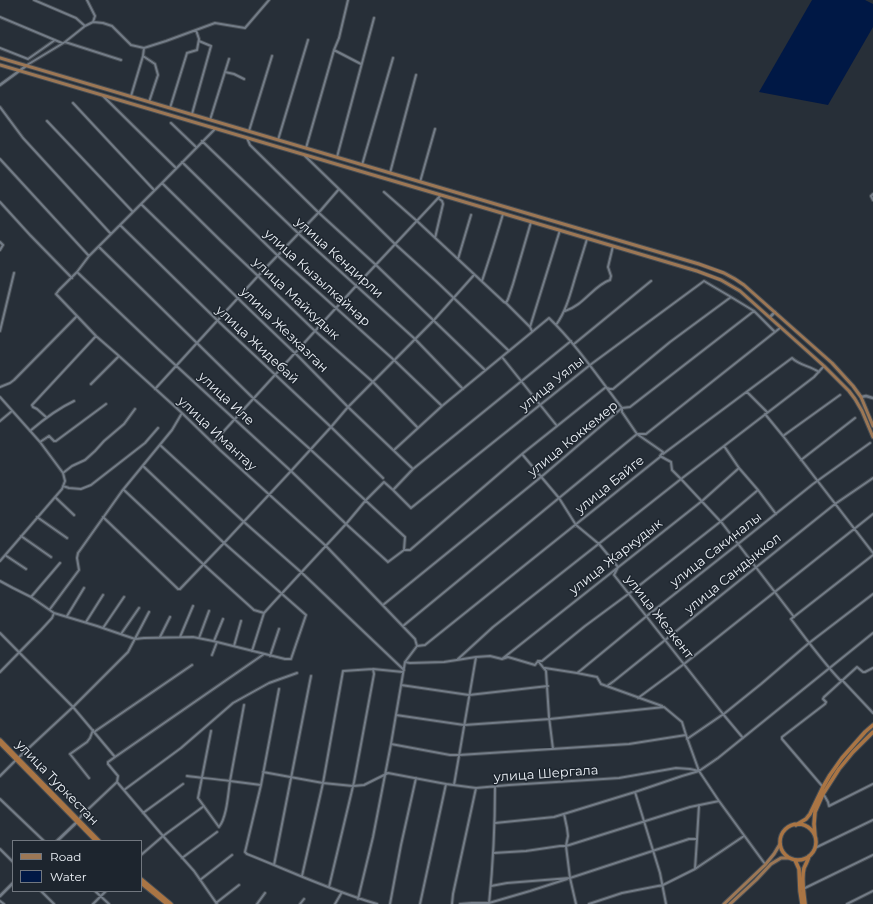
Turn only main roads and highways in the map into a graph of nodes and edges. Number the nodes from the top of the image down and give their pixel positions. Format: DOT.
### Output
graph roads {
  1 [pos="0,58"];
  2 [pos="0,65"];
  3 [pos="401,176"];
  4 [pos="399,182"];
  5 [pos="873,426"];
  6 [pos="873,437"];
  7 [pos="873,725"];
  8 [pos="873,732"];
  9 [pos="0,740"];
  10 [pos="0,743"];
  11 [pos="17,759"];
  12 [pos="78,821"];
  13 [pos="796,825"];
  14 [pos="815,836"];
  15 [pos="95,840"];
  16 [pos="98,840"];
  17 [pos="780,844"];
  18 [pos="809,856"];
  19 [pos="788,858"];
  20 [pos="795,860"];
  21 [pos="142,880"];
  22 [pos="142,884"];
  23 [pos="167,904"];
  24 [pos="171,904"];
  25 [pos="724,904"];
  26 [pos="730,904"];
  27 [pos="804,904"];
  1 -- 3 [label="main road"];
  2 -- 4 [label="main road"];
  3 -- 4 [label="main road"];
  3 -- 5 [label="main road"];
  4 -- 6 [label="main road"];
  7 -- 13 [label="highway"];
  8 -- 14 [label="highway"];
  9 -- 11 [label="highway, улица Туркестан"];
  10 -- 11 [label="highway, улица Туркестан"];
  11 -- 12 [label="highway, улица Туркестан"];
  12 -- 15 [label="highway, улица Туркестан"];
  12 -- 16 [label="highway, улица Туркестан"];
  13 -- 14 [label="highway"];
  13 -- 17 [label="highway"];
  14 -- 18 [label="highway"];
  17 -- 19 [label="highway"];
  17 -- 25 [label="main road"];
  18 -- 20 [label="highway"];
  18 -- 27 [label="highway"];
  19 -- 20 [label="highway"];
  19 -- 26 [label="main road"];
  20 -- 27 [label="highway"];
  21 -- 24 [label="highway"];
  22 -- 23 [label="highway"];
}
